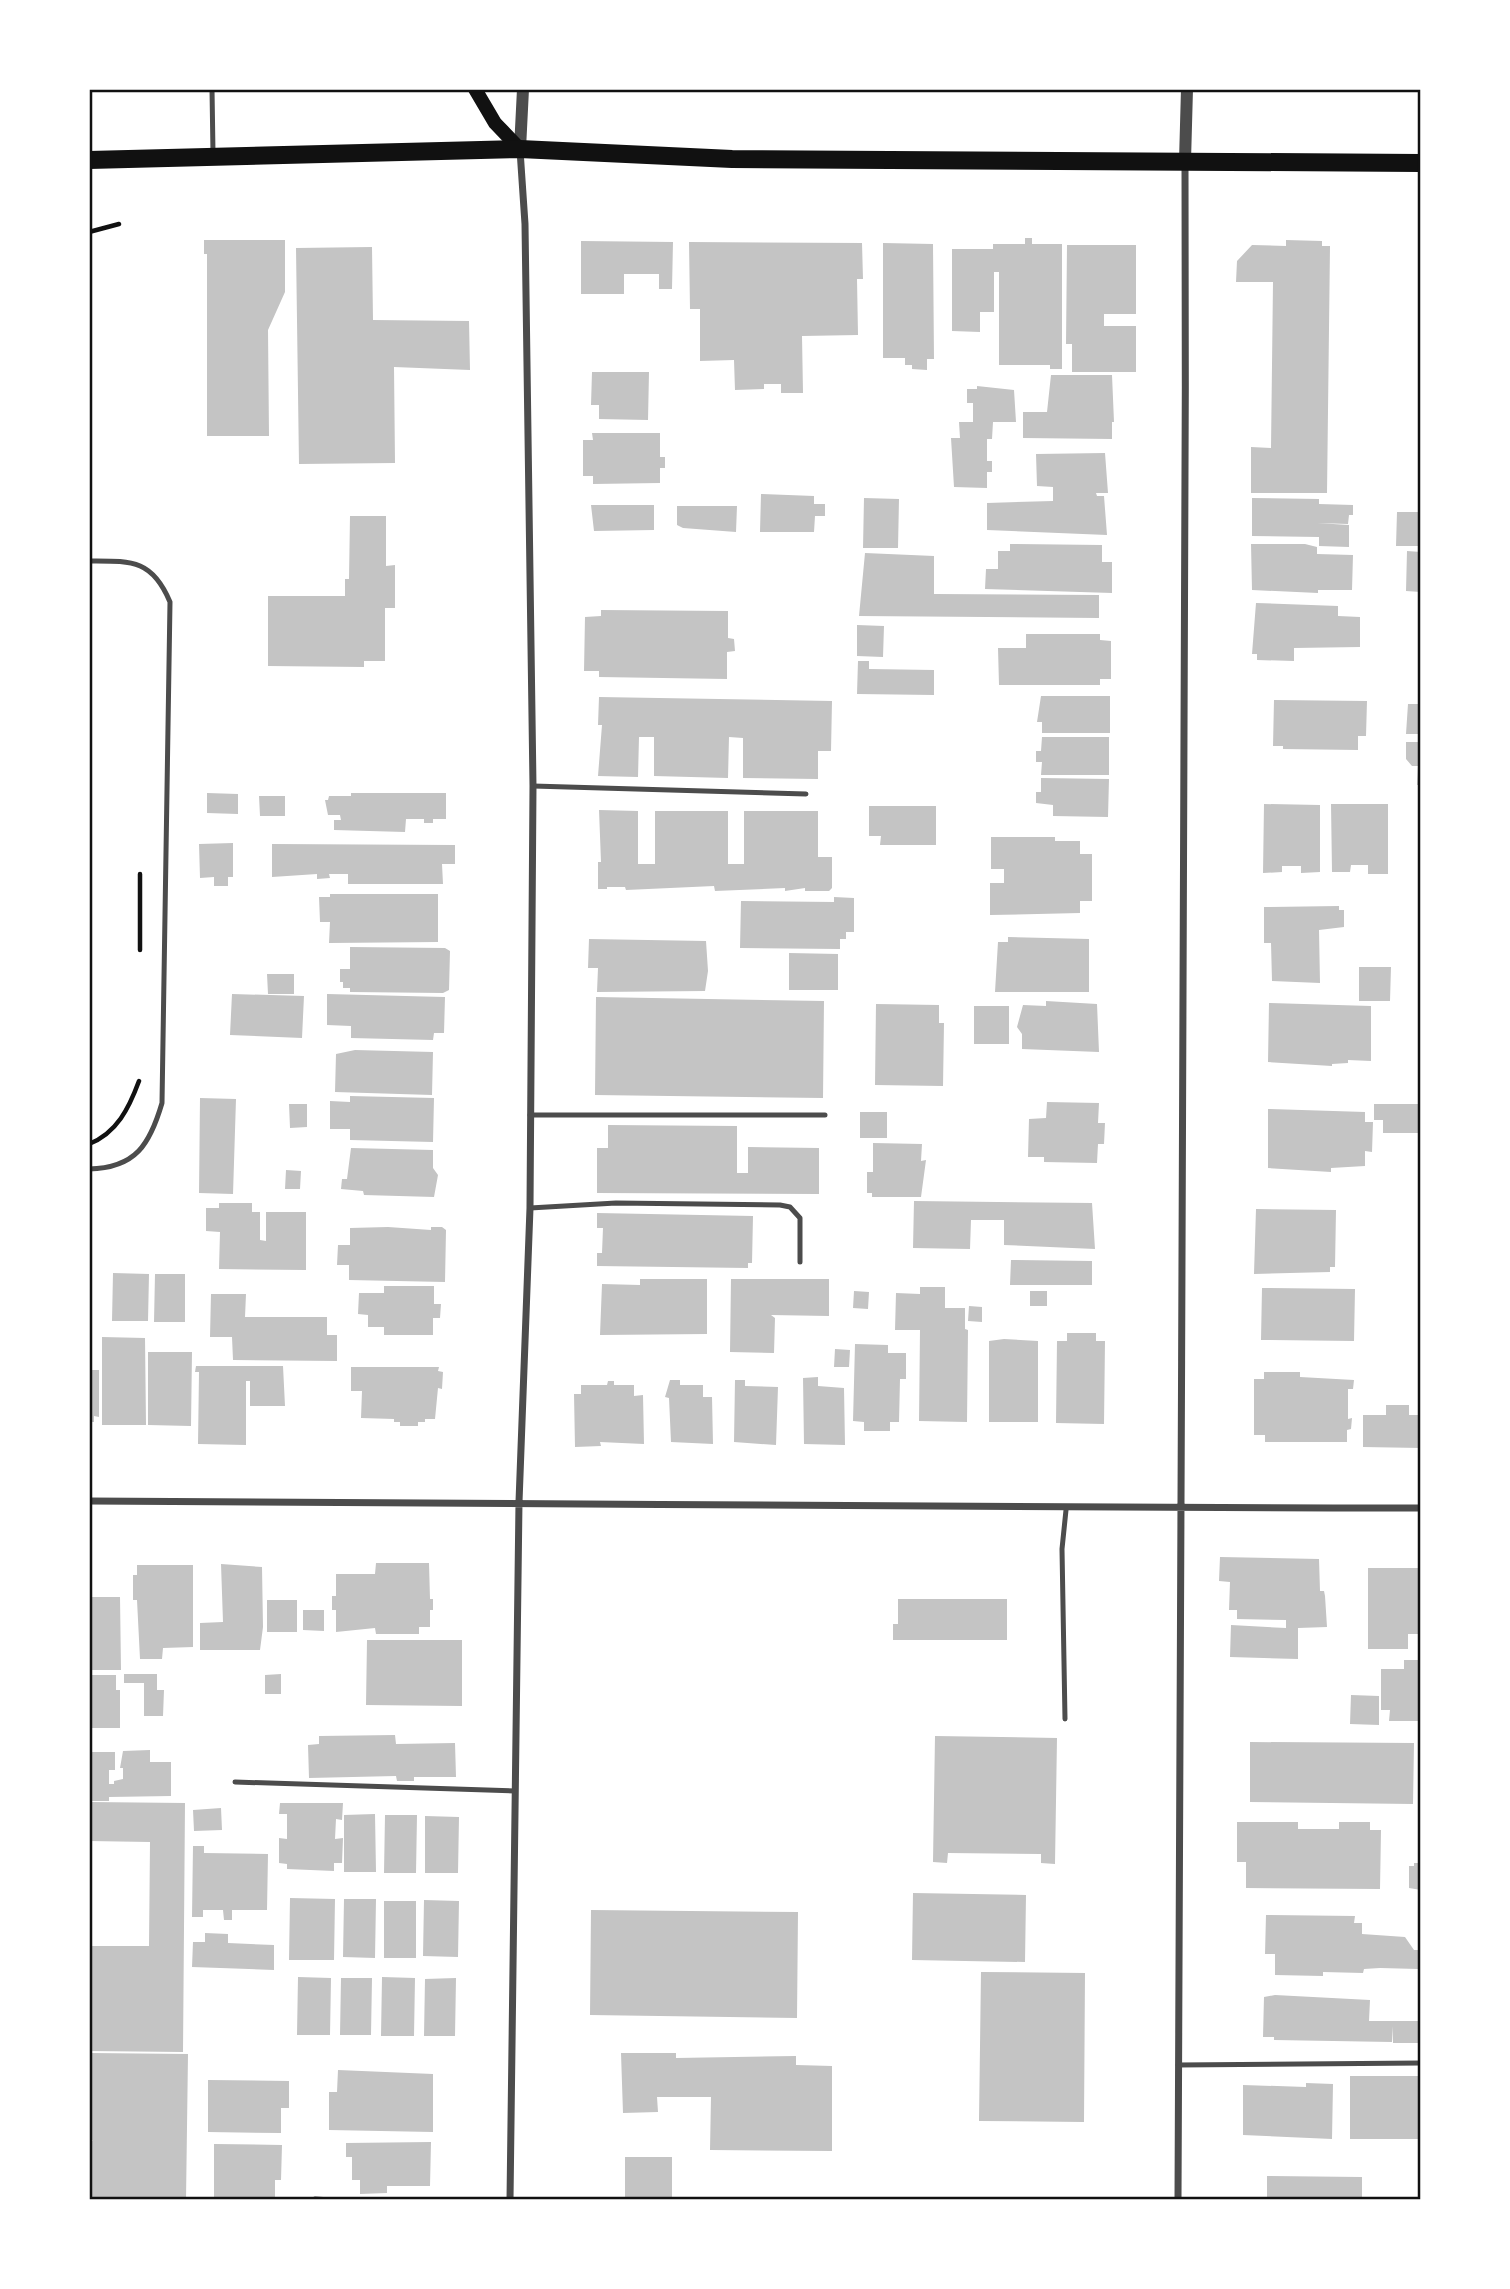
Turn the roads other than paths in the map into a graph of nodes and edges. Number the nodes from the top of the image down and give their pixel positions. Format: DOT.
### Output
graph roads {
  1 [pos="212,89"];
  2 [pos="475,89"];
  3 [pos="523,89"];
  4 [pos="1187,89"];
  5 [pos="520,149"];
  6 [pos="213,157"];
  7 [pos="89,160"];
  8 [pos="1185,161"];
  9 [pos="1421,163"];
  10 [pos="89,561"];
  11 [pos="533,786"];
  12 [pos="806,794"];
  13 [pos="530,1115"];
  14 [pos="825,1115"];
  15 [pos="89,1169"];
  16 [pos="530,1208"];
  17 [pos="800,1262"];
  18 [pos="89,1501"];
  19 [pos="519,1502"];
  20 [pos="1179,1508"];
  21 [pos="1421,1508"];
  22 [pos="1066,1510"];
  23 [pos="1065,1719"];
  24 [pos="234,1783"];
  25 [pos="515,1791"];
  26 [pos="1421,2063"];
  27 [pos="1178,2065"];
  28 [pos="314,2199"];
  29 [pos="331,2200"];
  30 [pos="510,2200"];
  31 [pos="1178,2200"];
  1 -- 6 [label="lane"];
  2 -- 5 [label="main road"];
  3 -- 5 [label="street"];
  4 -- 8 [label="street"];
  5 -- 6 [label="main road"];
  5 -- 8 [label="main road"];
  5 -- 11 [label="street"];
  6 -- 7 [label="main road"];
  8 -- 9 [label="main road"];
  8 -- 20 [label="street"];
  10 -- 15 [label="lane"];
  11 -- 12 [label="lane"];
  11 -- 13 [label="street"];
  13 -- 14 [label="lane"];
  13 -- 16 [label="street"];
  16 -- 17 [label="lane"];
  16 -- 19 [label="street"];
  18 -- 19 [label="street"];
  19 -- 22 [label="street"];
  19 -- 25 [label="street"];
  20 -- 21 [label="street"];
  20 -- 22 [label="street"];
  20 -- 27 [label="street"];
  22 -- 23 [label="lane"];
  24 -- 25 [label="lane"];
  25 -- 30 [label="street"];
  26 -- 27 [label="lane"];
  27 -- 31 [label="street"];
  28 -- 29 [label="lane"];
}
